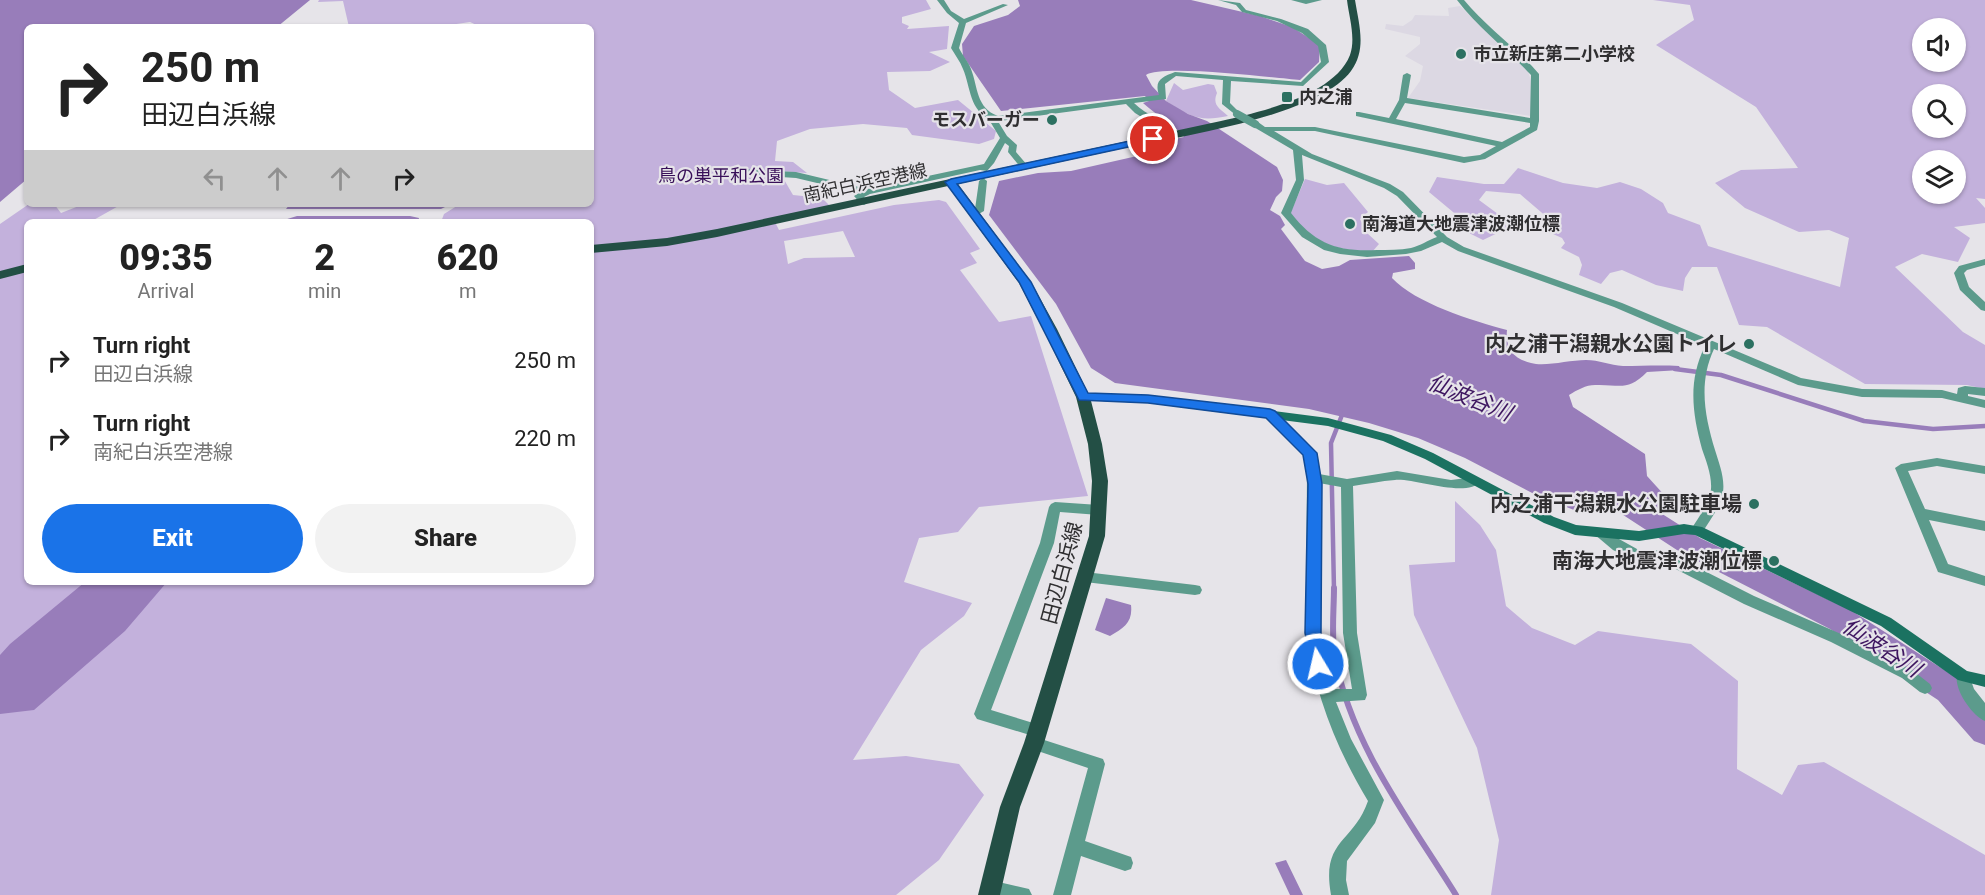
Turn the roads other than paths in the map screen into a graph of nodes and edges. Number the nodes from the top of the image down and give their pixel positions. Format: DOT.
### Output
graph roads {
  1 [pos="940,0"];
  2 [pos="1221,0"];
  3 [pos="1294,0"];
  4 [pos="1318,0"];
  5 [pos="1351,0"];
  6 [pos="1460,0"];
  7 [pos="1005,5"];
  8 [pos="963,22"];
  9 [pos="1407,75"];
  10 [pos="1227,78"];
  11 [pos="1403,100"];
  12 [pos="1128,101"];
  13 [pos="1359,114"];
  14 [pos="997,119"];
  15 [pos="1391,121"];
  16 [pos="1535,121"];
  17 [pos="1259,127"];
  18 [pos="1176,134"];
  19 [pos="1004,138"];
  20 [pos="1504,145"];
  21 [pos="1297,151"];
  22 [pos="1024,166"];
  23 [pos="741,172"];
  24 [pos="983,181"];
  25 [pos="951,182"];
  26 [pos="865,197"];
  27 [pos="974,213"];
  28 [pos="1444,239"];
  29 [pos="594,249"];
  30 [pos="1985,262"];
  31 [pos="24,269"];
  32 [pos="0,276"];
  33 [pos="1985,308"];
  34 [pos="1711,344"];
  35 [pos="1985,392"];
  36 [pos="1083,397"];
  37 [pos="1963,398"];
  38 [pos="1985,404"];
  39 [pos="1270,414"];
  40 [pos="1985,470"];
  41 [pos="1318,479"];
  42 [pos="1475,481"];
  43 [pos="1344,483"];
  44 [pos="1099,510"];
  45 [pos="1920,513"];
  46 [pos="1985,526"];
  47 [pos="1690,530"];
  48 [pos="1605,534"];
  49 [pos="1085,577"];
  50 [pos="1985,581"];
  51 [pos="1195,590"];
  52 [pos="1963,676"];
  53 [pos="1985,681"];
  54 [pos="1925,688"];
  55 [pos="1330,696"];
  56 [pos="1985,714"];
  57 [pos="1036,737"];
  58 [pos="1075,846"];
  59 [pos="1125,863"];
  60 [pos="989,892"];
  61 [pos="1023,895"];
  62 [pos="1062,895"];
  63 [pos="1340,895"];
  1 -- 8 [label="street"];
  2 -- 10 [label="street"];
  3 -- 4 [label="street"];
  5 -- 18 [label="main road, 南紀白浜空港線"];
  6 -- 16 [label="street"];
  7 -- 8 [label="street"];
  8 -- 14 [label="street"];
  9 -- 11 [label="street"];
  10 -- 12 [label="street"];
  10 -- 17 [label="street, bridge"];
  11 -- 15 [label="street"];
  11 -- 16 [label="street"];
  12 -- 14 [label="street"];
  12 -- 18 [label="street"];
  13 -- 15 [label="street"];
  14 -- 19 [label="street"];
  15 -- 20 [label="street"];
  16 -- 20 [label="street"];
  17 -- 20 [label="street"];
  17 -- 21 [label="street"];
  18 -- 22 [label="main road, 南紀白浜空港線"];
  19 -- 22 [label="street"];
  19 -- 26 [label="street"];
  21 -- 28 [label="street"];
  21 -- 28 [label="street"];
  22 -- 25 [label="main road, 南紀白浜空港線"];
  23 -- 26 [label="street"];
  24 -- 27 [label="street"];
  25 -- 26 [label="main road, 南紀白浜空港線"];
  25 -- 27 [label="main road, 田辺白浜線"];
  26 -- 29 [label="main road, 南紀白浜空港線"];
  27 -- 36 [label="main road, 田辺白浜線"];
  28 -- 34 [label="street"];
  30 -- 33 [label="street"];
  31 -- 32 [label="main road"];
  34 -- 37 [label="street"];
  34 -- 47 [label="street"];
  35 -- 37 [label="street"];
  36 -- 39 [label="street"];
  36 -- 44 [label="main road, 田辺白浜線"];
  37 -- 38 [label="street"];
  39 -- 41 [label="street"];
  39 -- 42 [label="street"];
  40 -- 45 [label="street"];
  41 -- 43 [label="street"];
  41 -- 55 [label="street"];
  42 -- 43 [label="street"];
  42 -- 48 [label="street"];
  43 -- 55 [label="street"];
  44 -- 49 [label="main road, 田辺白浜線"];
  44 -- 57 [label="street"];
  45 -- 46 [label="street"];
  45 -- 50 [label="street"];
  47 -- 48 [label="street"];
  47 -- 52 [label="street"];
  48 -- 54 [label="street"];
  49 -- 51 [label="street"];
  49 -- 57 [label="main road, 田辺白浜線"];
  52 -- 53 [label="street"];
  52 -- 56 [label="street"];
  55 -- 63 [label="street"];
  57 -- 58 [label="street"];
  57 -- 60 [label="main road, 田辺白浜線"];
  58 -- 59 [label="street"];
  58 -- 62 [label="street"];
  60 -- 61 [label="street"];
}
